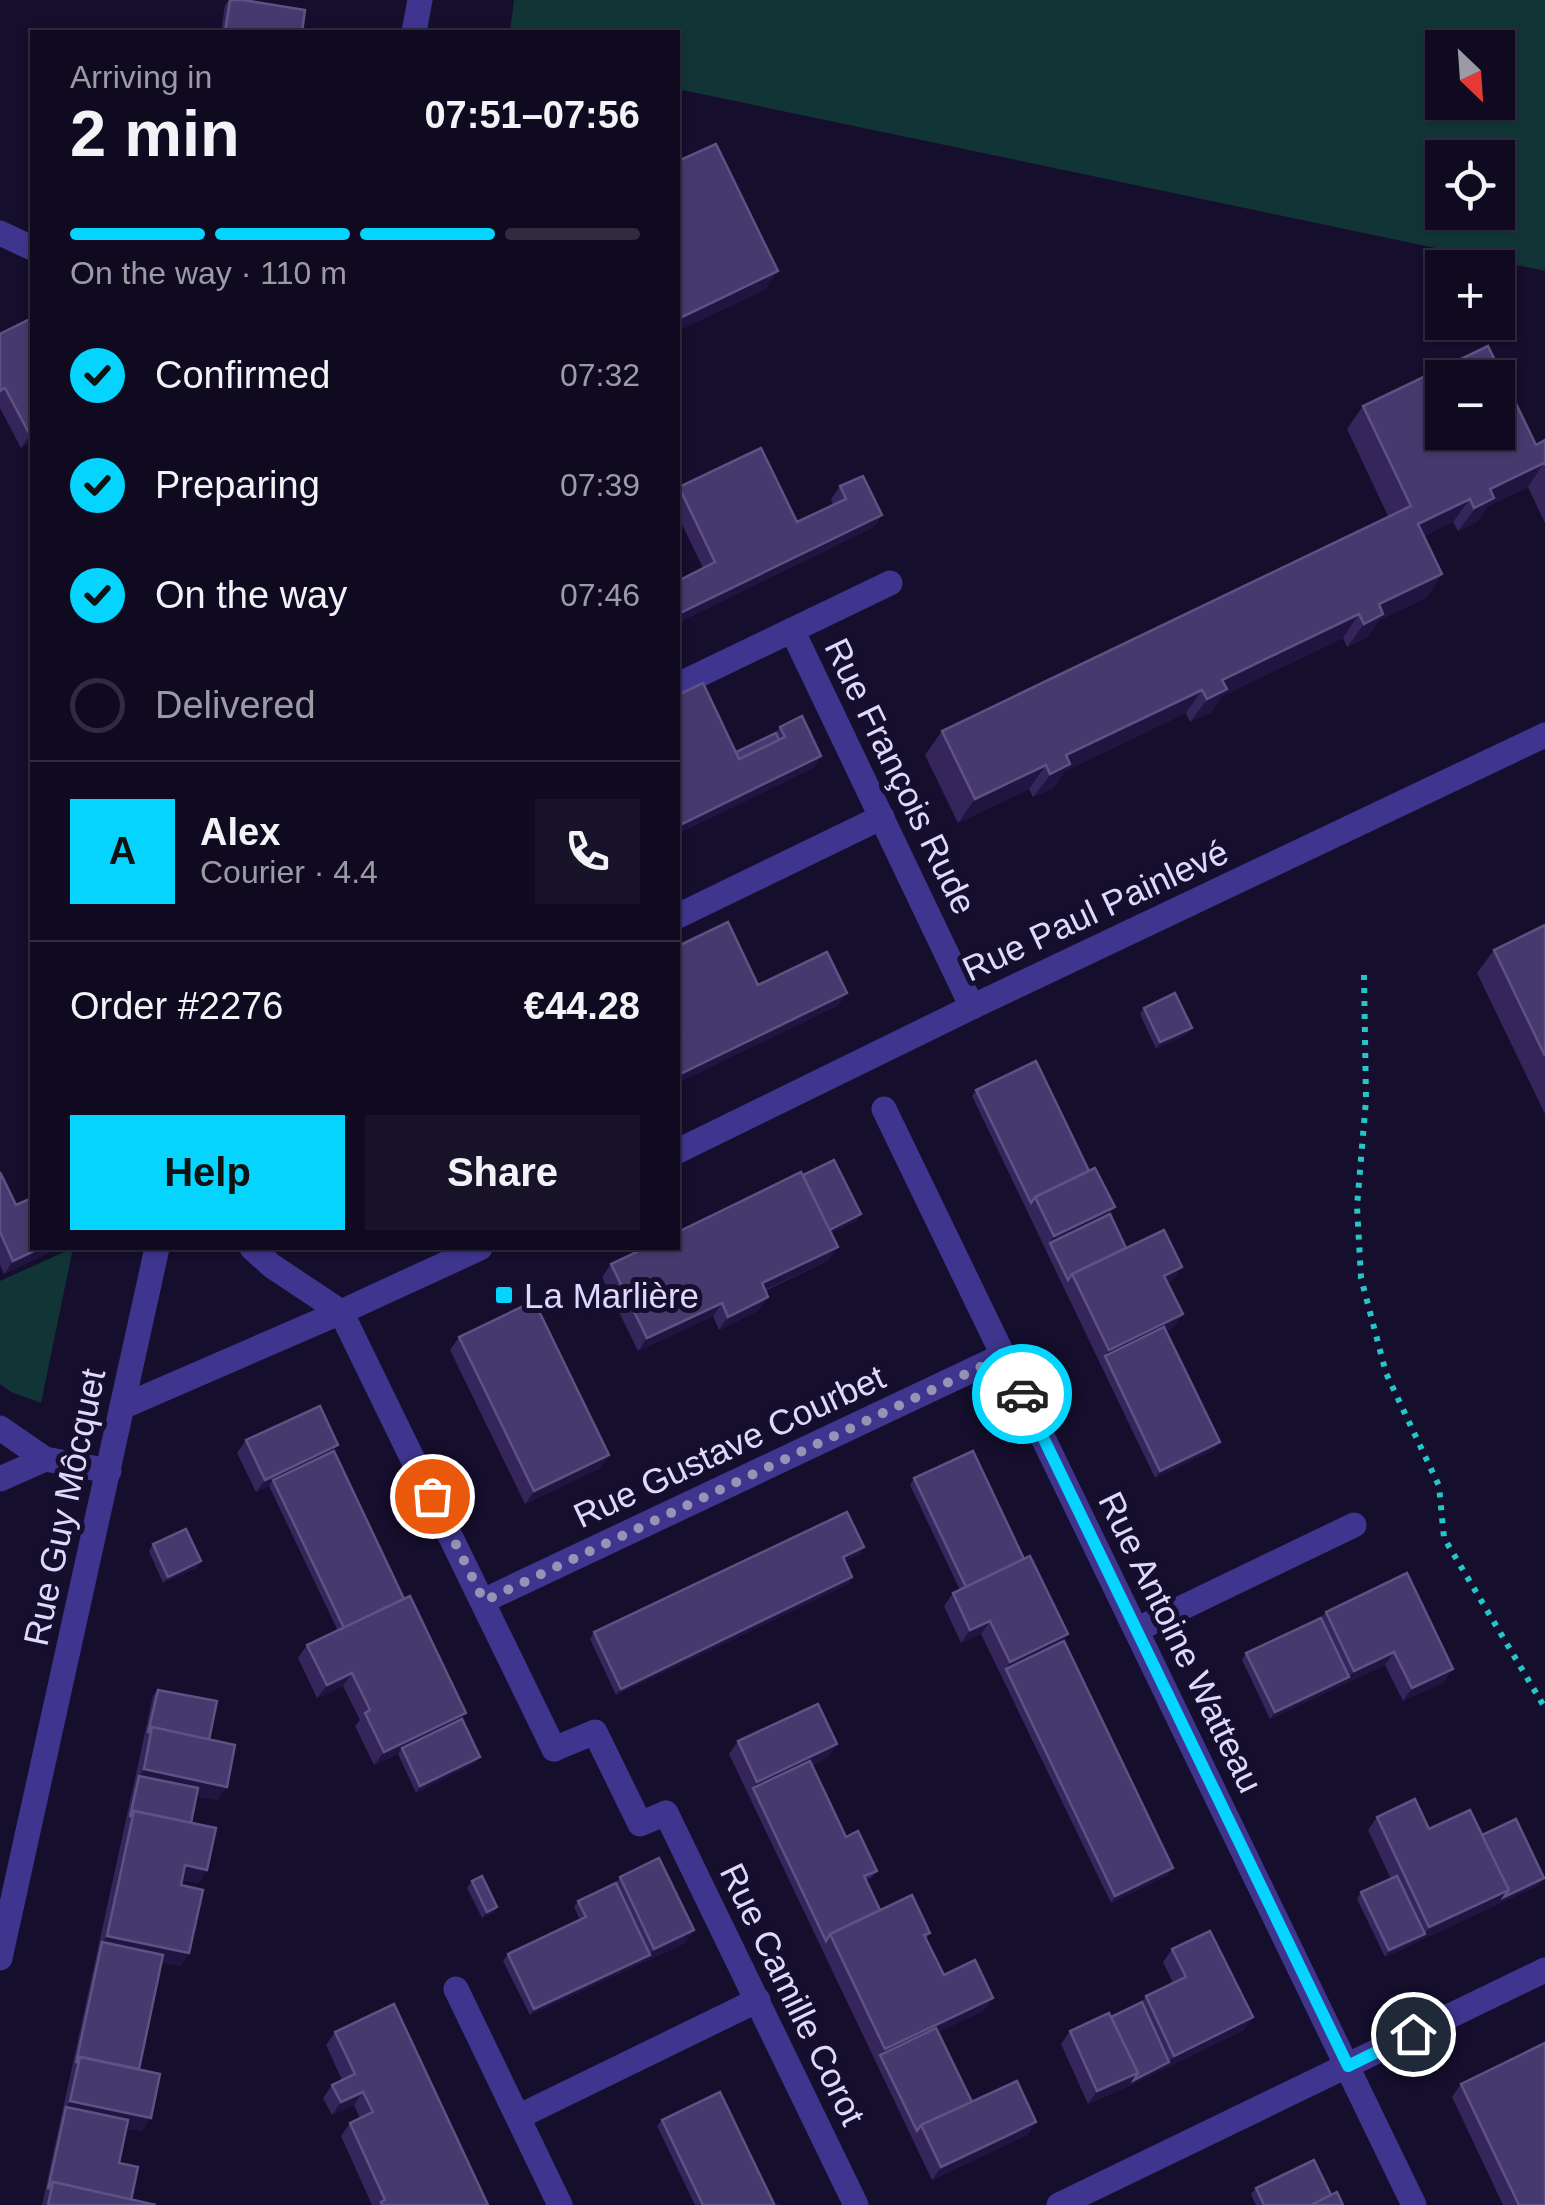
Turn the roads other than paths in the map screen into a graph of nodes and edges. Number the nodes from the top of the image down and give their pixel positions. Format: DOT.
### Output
graph roads {
  1 [pos="420,0"];
  2 [pos="414,30"];
  3 [pos="0,233"];
  4 [pos="30,247"];
  5 [pos="890,582"];
  6 [pos="792,630"];
  7 [pos="680,684"];
  8 [pos="1545,735"];
  9 [pos="882,817"];
  10 [pos="680,915"];
  11 [pos="972,1006"];
  12 [pos="884,1109"];
  13 [pos="680,1150"];
  14 [pos="157,1250"];
  15 [pos="254,1250"];
  16 [pos="476,1250"];
  17 [pos="341,1312"];
  18 [pos="1004,1356"];
  19 [pos="122,1407"];
  20 [pos="0,1428"];
  21 [pos="45,1459"];
  22 [pos="109,1471"];
  23 [pos="0,1479"];
  24 [pos="1354,1526"];
  25 [pos="484,1601"];
  26 [pos="1136,1630"];
  27 [pos="0,1958"];
  28 [pos="1545,1970"];
  29 [pos="456,1989"];
  30 [pos="758,2000"];
  31 [pos="1348,2066"];
  32 [pos="518,2117"];
  33 [pos="560,2205"];
  34 [pos="856,2205"];
  35 [pos="1059,2205"];
  36 [pos="1414,2205"];
  1 -- 2 [label="street"];
  3 -- 4 [label="street"];
  5 -- 6 [label="street"];
  6 -- 7 [label="street"];
  6 -- 9 [label="street, Rue François Rude"];
  8 -- 11 [label="street, Rue Paul Painlevé"];
  9 -- 10 [label="street"];
  9 -- 11 [label="street, Rue François Rude"];
  11 -- 13 [label="street, Rue Paul Painlevé"];
  12 -- 18 [label="street, Rue Antoine Watteau"];
  14 -- 19 [label="street, Rue Guy Môcquet"];
  15 -- 17 [label="street"];
  16 -- 17 [label="street"];
  17 -- 19 [label="street"];
  17 -- 25 [label="street"];
  18 -- 25 [label="street, Rue Gustave Courbet"];
  18 -- 26 [label="street, Rue Antoine Watteau"];
  19 -- 22 [label="street, Rue Guy Môcquet"];
  20 -- 21 [label="street"];
  21 -- 22 [label="street"];
  21 -- 23 [label="street"];
  22 -- 27 [label="street, Rue Guy Môcquet"];
  24 -- 26 [label="street"];
  25 -- 30 [label="street, Rue Camille Corot"];
  26 -- 31 [label="street, Rue Antoine Watteau"];
  28 -- 31 [label="street"];
  29 -- 32 [label="street"];
  30 -- 32 [label="street"];
  30 -- 34 [label="street, Rue Camille Corot"];
  31 -- 35 [label="street"];
  31 -- 36 [label="street, Rue Antoine Watteau"];
  32 -- 33 [label="street"];
}
